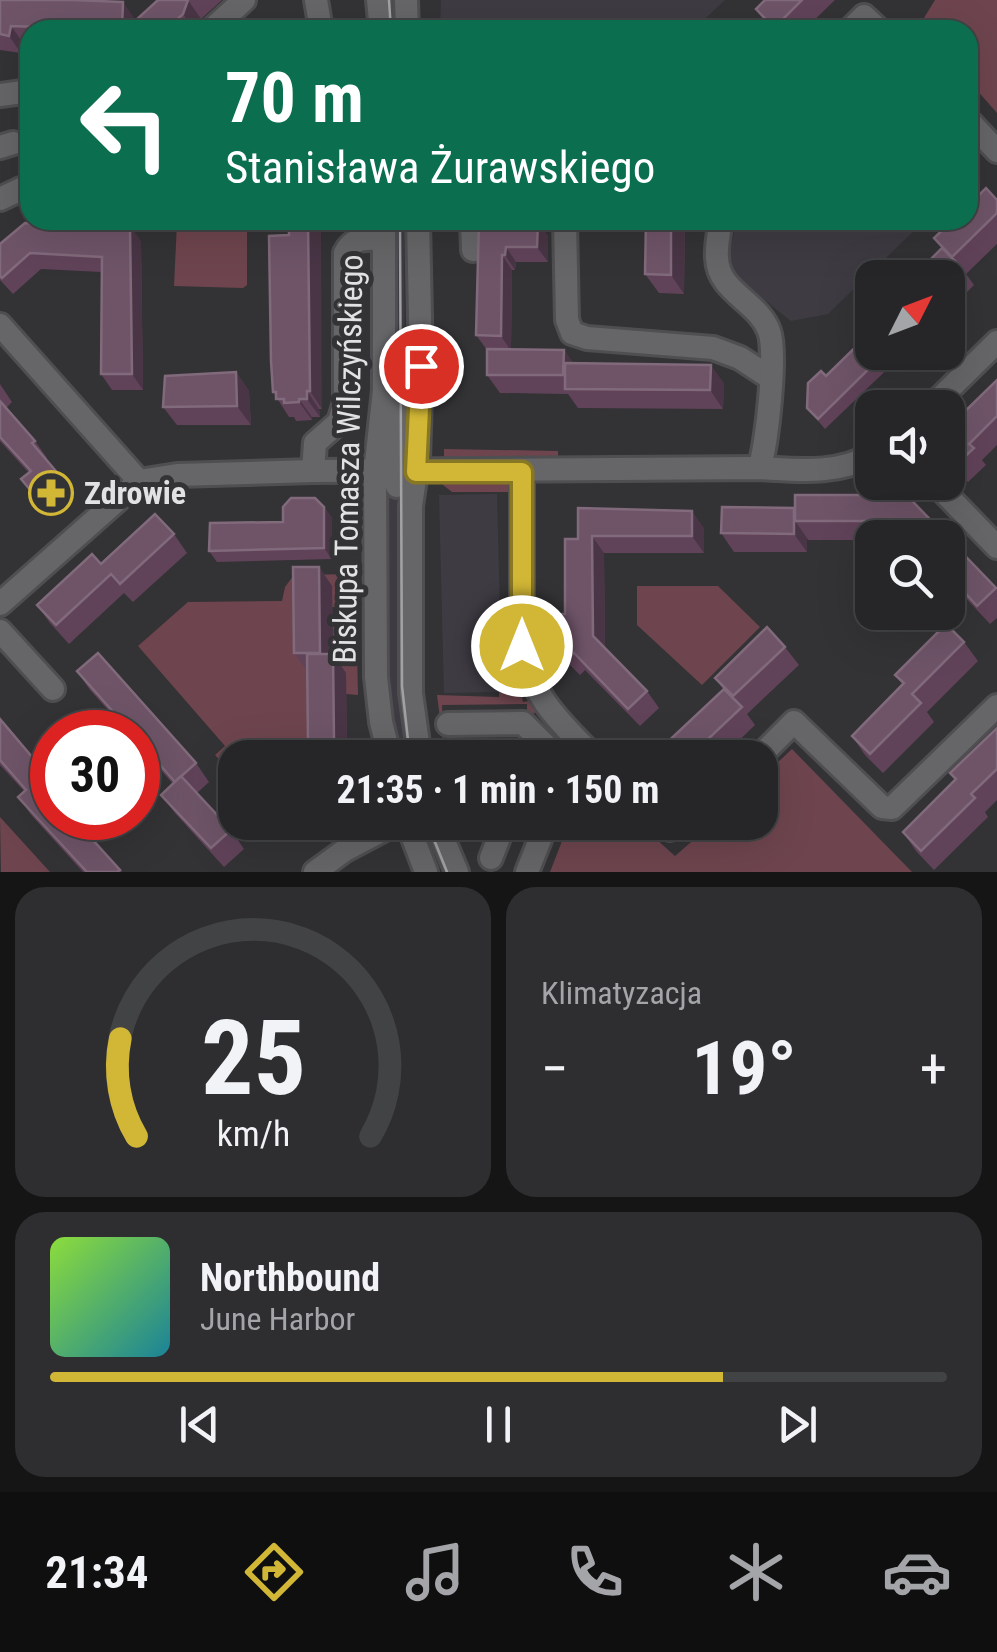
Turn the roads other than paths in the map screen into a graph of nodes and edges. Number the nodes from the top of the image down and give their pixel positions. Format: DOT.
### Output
graph roads {
  1 [pos="244,0"];
  2 [pos="222,20"];
  3 [pos="978,131"];
  4 [pos="997,151"];
  5 [pos="379,230"];
  6 [pos="388,230"];
  7 [pos="418,230"];
  8 [pos="472,230"];
  9 [pos="565,230"];
  10 [pos="720,230"];
  11 [pos="473,250"];
  12 [pos="0,325"];
  13 [pos="997,342"];
  14 [pos="769,377"];
  15 [pos="948,390"];
  16 [pos="855,463"];
  17 [pos="759,468"];
  18 [pos="312,471"];
  19 [pos="396,472"];
  20 [pos="522,472"];
  21 [pos="140,481"];
  22 [pos="951,500"];
  23 [pos="997,547"];
  24 [pos="0,604"];
  25 [pos="0,631"];
  26 [pos="52,690"];
  27 [pos="997,706"];
  28 [pos="448,724"];
  29 [pos="386,740"];
  30 [pos="404,740"];
  31 [pos="418,740"];
  32 [pos="536,740"];
  33 [pos="573,740"];
  34 [pos="776,740"];
  35 [pos="364,840"];
  36 [pos="414,840"];
  37 [pos="428,840"];
  38 [pos="444,840"];
  39 [pos="498,840"];
  40 [pos="540,840"];
  41 [pos="491,858"];
  42 [pos="316,872"];
  43 [pos="426,872"];
  44 [pos="440,872"];
  45 [pos="457,872"];
  46 [pos="527,872"];
  1 -- 2 [label="street"];
  3 -- 4 [label="street"];
  5 -- 18 [label="street"];
  6 -- 19 [label="street, Biskupa Tomasza Wilczyńskiego"];
  7 -- 19 [label="street, Biskupa Tomasza Wilczyńskiego"];
  8 -- 11 [label="street"];
  9 -- 14 [label="street"];
  10 -- 14 [label="street"];
  12 -- 21 [label="street"];
  13 -- 15 [label="street"];
  14 -- 17 [label="street"];
  16 -- 17 [label="street"];
  17 -- 20 [label="street"];
  18 -- 19 [label="street"];
  18 -- 21 [label="street"];
  19 -- 20 [label="street"];
  19 -- 29 [label="street, Biskupa Tomasza Wilczyńskiego"];
  19 -- 30 [label="street"];
  19 -- 31 [label="street, Biskupa Tomasza Wilczyńskiego"];
  20 -- 33 [label="street"];
  21 -- 24 [label="street"];
  22 -- 23 [label="street"];
  25 -- 26 [label="street"];
  27 -- 34 [label="street"];
  28 -- 32 [label="street"];
  35 -- 42 [label="street"];
  36 -- 43 [label="street"];
  37 -- 44 [label="street"];
  38 -- 45 [label="street"];
  39 -- 41 [label="street"];
  40 -- 46 [label="street"];
}
